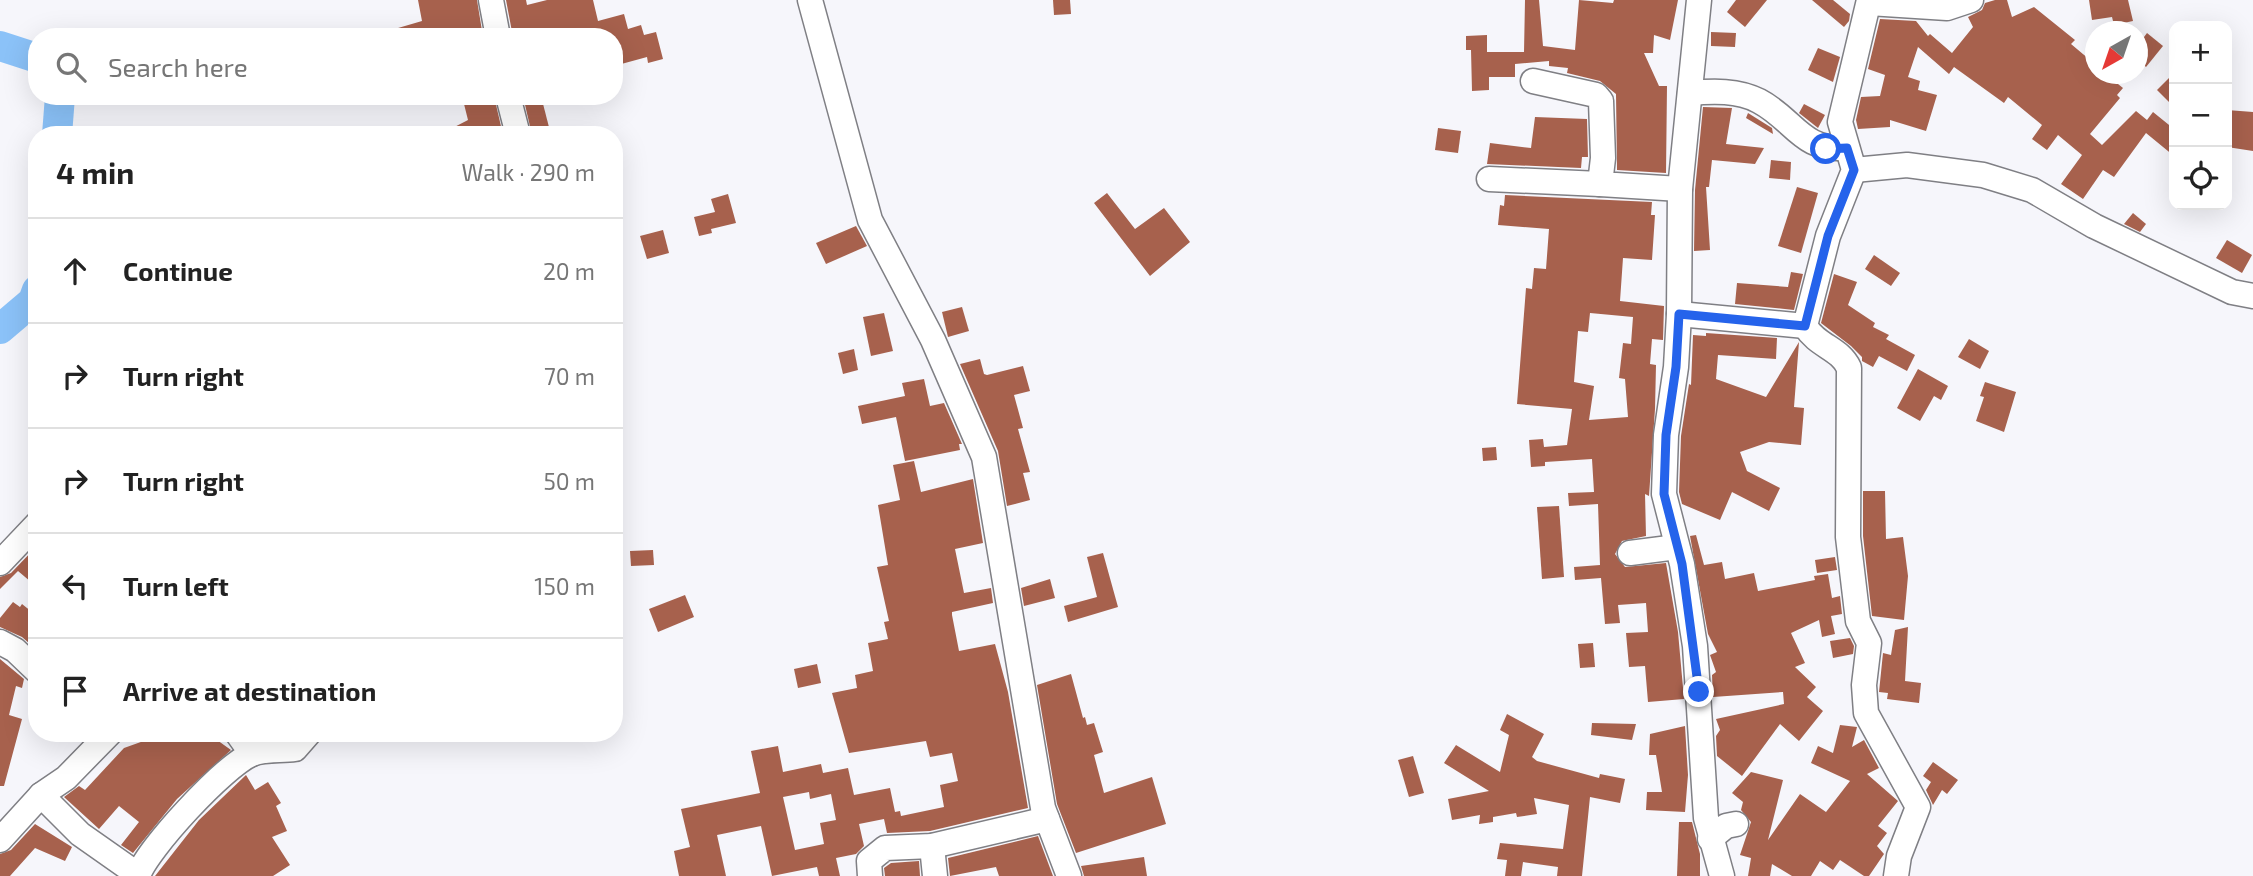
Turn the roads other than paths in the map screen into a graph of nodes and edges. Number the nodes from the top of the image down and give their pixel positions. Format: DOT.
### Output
graph roads {
  1 [pos="491,0"];
  2 [pos="810,0"];
  3 [pos="1699,0"];
  4 [pos="1971,0"];
  5 [pos="1869,1"];
  6 [pos="496,28"];
  7 [pos="1533,81"];
  8 [pos="1690,93"];
  9 [pos="510,105"];
  10 [pos="516,126"];
  11 [pos="1850,159"];
  12 [pos="1489,178"];
  13 [pos="1600,184"];
  14 [pos="1680,189"];
  15 [pos="2253,296"];
  16 [pos="1679,314"];
  17 [pos="1805,326"];
  18 [pos="28,533"];
  19 [pos="1677,547"];
  20 [pos="1630,553"];
  21 [pos="0,563"];
  22 [pos="0,642"];
  23 [pos="28,662"];
  24 [pos="101,742"];
  25 [pos="243,742"];
  26 [pos="288,742"];
  27 [pos="252,754"];
  28 [pos="41,795"];
  29 [pos="1047,819"];
  30 [pos="1736,824"];
  31 [pos="1710,839"];
  32 [pos="0,841"];
  33 [pos="932,846"];
  34 [pos="138,875"];
  35 [pos="870,876"];
  36 [pos="935,876"];
  37 [pos="1069,876"];
  38 [pos="1722,876"];
  39 [pos="1896,876"];
  1 -- 6 [label="street"];
  2 -- 29 [label="street"];
  3 -- 8 [label="street"];
  4 -- 5 [label="street"];
  5 -- 11 [label="street"];
  7 -- 13 [label="street"];
  8 -- 11 [label="street"];
  8 -- 14 [label="street"];
  9 -- 10 [label="street"];
  11 -- 15 [label="street"];
  11 -- 17 [label="street"];
  12 -- 13 [label="street"];
  13 -- 14 [label="street"];
  14 -- 16 [label="street"];
  16 -- 17 [label="street"];
  16 -- 19 [label="street"];
  17 -- 39 [label="street"];
  18 -- 21 [label="street"];
  19 -- 20 [label="street"];
  19 -- 31 [label="street"];
  22 -- 23 [label="street"];
  24 -- 28 [label="street"];
  25 -- 27 [label="street"];
  26 -- 27 [label="street"];
  27 -- 34 [label="street"];
  28 -- 32 [label="street"];
  28 -- 34 [label="street"];
  29 -- 33 [label="street"];
  29 -- 37 [label="street"];
  30 -- 31 [label="street"];
  31 -- 38 [label="street"];
  33 -- 35 [label="street"];
  33 -- 36 [label="street"];
}
